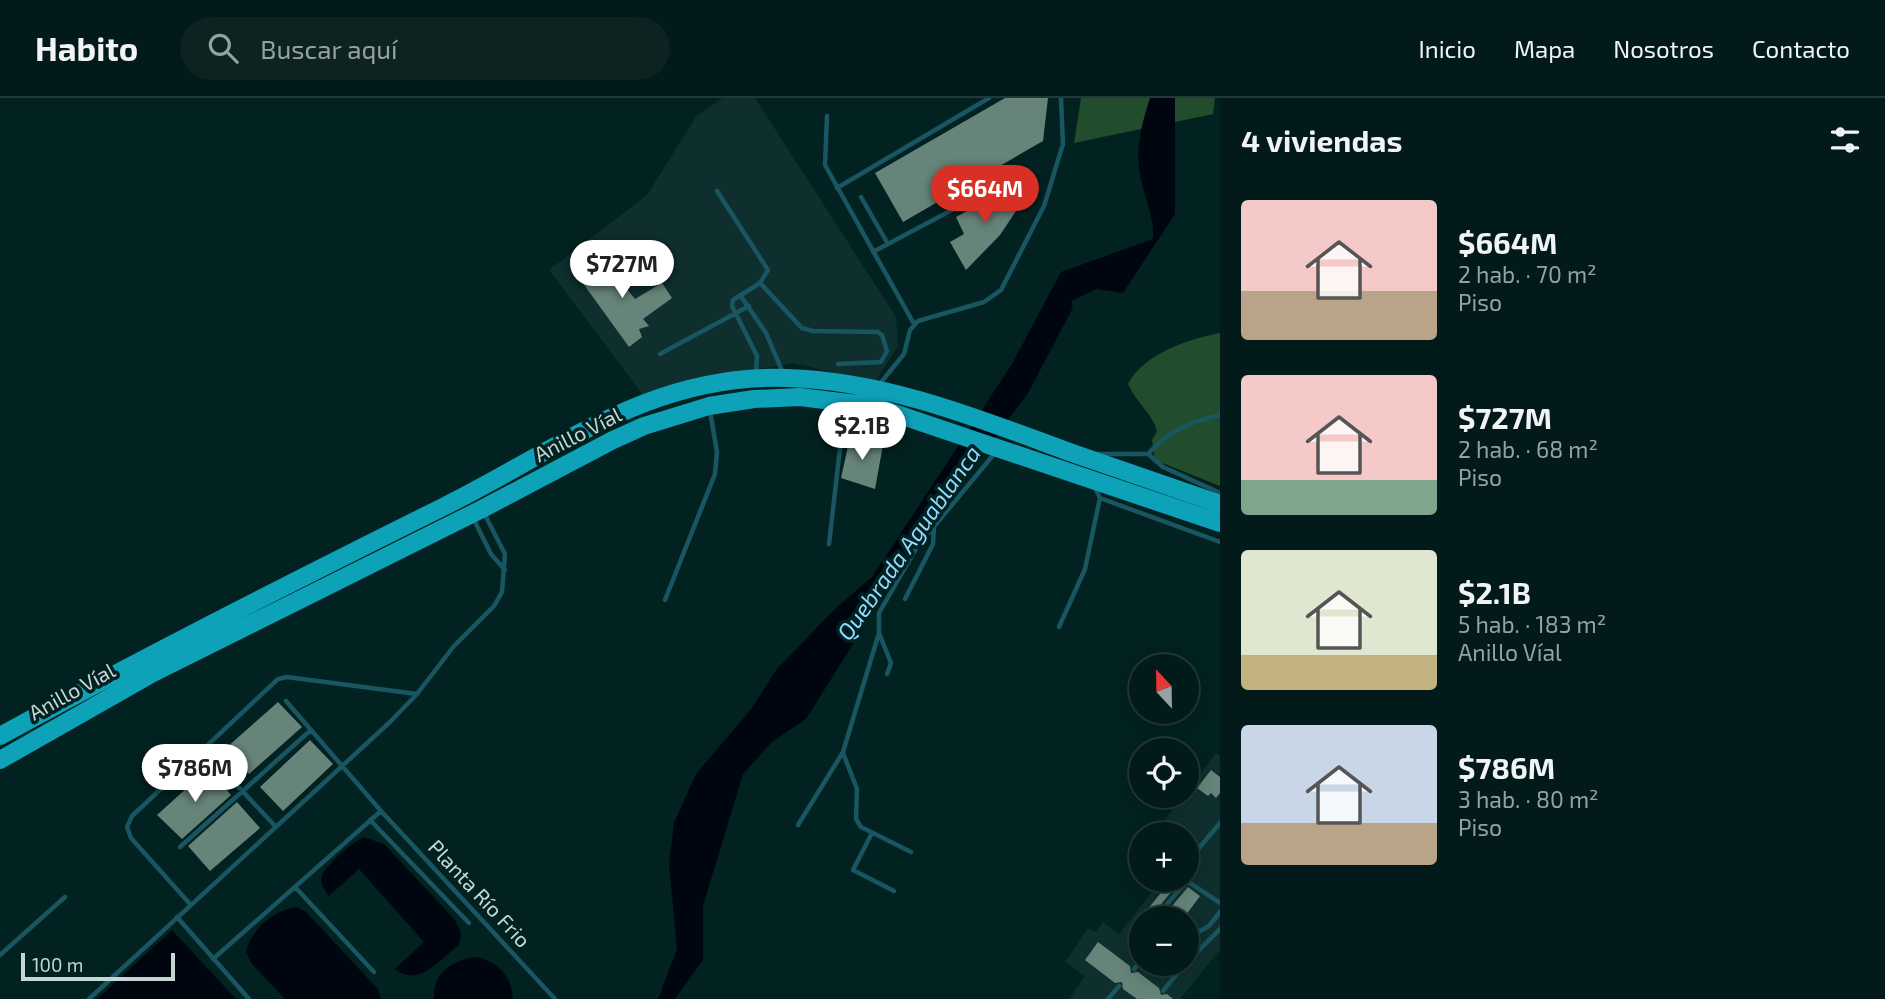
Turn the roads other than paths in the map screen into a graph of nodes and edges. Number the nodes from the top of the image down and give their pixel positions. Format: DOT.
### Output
graph roads {
  1 [pos="989,98"];
  2 [pos="1061,98"];
  3 [pos="827,116"];
  4 [pos="1027,170"];
  5 [pos="836,188"];
  6 [pos="717,191"];
  7 [pos="861,197"];
  8 [pos="888,244"];
  9 [pos="873,252"];
  10 [pos="760,283"];
  11 [pos="740,295"];
  12 [pos="748,306"];
  13 [pos="734,314"];
  14 [pos="914,324"];
  15 [pos="660,354"];
  16 [pos="838,364"];
  17 [pos="784,378"];
  18 [pos="756,379"];
  19 [pos="876,388"];
  20 [pos="845,401"];
  21 [pos="709,406"];
  22 [pos="1220,415"];
  23 [pos="997,446"];
  24 [pos="1075,454"];
  25 [pos="1148,454"];
  26 [pos="1089,478"];
  27 [pos="1220,494"];
  28 [pos="1100,498"];
  29 [pos="1220,504"];
  30 [pos="477,512"];
  31 [pos="1220,523"];
  32 [pos="934,525"];
  33 [pos="1220,542"];
  34 [pos="829,544"];
  35 [pos="505,570"];
  36 [pos="905,599"];
  37 [pos="665,600"];
  38 [pos="1059,626"];
  39 [pos="879,633"];
  40 [pos="887,674"];
  41 [pos="417,694"];
  42 [pos="286,701"];
  43 [pos="310,730"];
  44 [pos="0,736"];
  45 [pos="843,752"];
  46 [pos="0,760"];
  47 [pos="218,765"];
  48 [pos="344,766"];
  49 [pos="242,791"];
  50 [pos="381,810"];
  51 [pos="370,820"];
  52 [pos="1220,823"];
  53 [pos="798,825"];
  54 [pos="276,827"];
  55 [pos="872,833"];
  56 [pos="180,848"];
  57 [pos="1199,848"];
  58 [pos="911,852"];
  59 [pos="295,887"];
  60 [pos="894,891"];
  61 [pos="65,897"];
  62 [pos="1220,903"];
  63 [pos="190,904"];
  64 [pos="1165,906"];
  65 [pos="1220,912"];
  66 [pos="177,917"];
  67 [pos="469,923"];
  68 [pos="1220,929"];
  69 [pos="1199,932"];
  70 [pos="1199,951"];
  71 [pos="0,955"];
  72 [pos="213,959"];
  73 [pos="374,972"];
  74 [pos="1176,976"];
  75 [pos="1119,986"];
  76 [pos="1163,991"];
  77 [pos="89,999"];
  78 [pos="249,999"];
  79 [pos="555,999"];
  80 [pos="1108,999"];
  1 -- 5 [label="lane"];
  2 -- 14 [label="lane"];
  3 -- 5 [label="lane"];
  4 -- 8 [label="lane"];
  5 -- 9 [label="lane"];
  6 -- 10 [label="lane"];
  7 -- 8 [label="lane"];
  8 -- 9 [label="lane"];
  9 -- 14 [label="lane"];
  10 -- 11 [label="lane"];
  10 -- 16 [label="lane"];
  11 -- 12 [label="lane"];
  11 -- 13 [label="lane"];
  12 -- 13 [label="lane"];
  12 -- 17 [label="lane"];
  13 -- 15 [label="lane"];
  13 -- 18 [label="lane"];
  14 -- 19 [label="lane"];
  17 -- 18 [label="highway, Anillo Víal"];
  17 -- 19 [label="highway, Anillo Víal"];
  18 -- 44 [label="highway, Anillo Víal"];
  19 -- 24 [label="highway, Anillo Víal"];
  20 -- 21 [label="highway, Anillo Víal"];
  20 -- 23 [label="highway, Anillo Víal"];
  20 -- 34 [label="lane"];
  21 -- 30 [label="highway, Anillo Víal"];
  21 -- 37 [label="lane"];
  22 -- 25 [label="lane"];
  23 -- 26 [label="highway, Anillo Víal"];
  23 -- 32 [label="lane"];
  24 -- 25 [label="lane"];
  24 -- 29 [label="highway, Anillo Víal"];
  25 -- 27 [label="lane"];
  26 -- 28 [label="lane"];
  26 -- 31 [label="highway, Anillo Víal"];
  28 -- 33 [label="lane"];
  28 -- 38 [label="lane"];
  30 -- 35 [label="lane"];
  30 -- 35 [label="lane"];
  30 -- 46 [label="highway, Anillo Víal"];
  32 -- 36 [label="lane"];
  32 -- 39 [label="lane"];
  35 -- 41 [label="lane"];
  39 -- 40 [label="lane"];
  39 -- 45 [label="lane"];
  41 -- 48 [label="lane"];
  41 -- 63 [label="lane"];
  42 -- 43 [label="lane, Planta Río Frio"];
  43 -- 48 [label="lane, Planta Río Frio"];
  43 -- 49 [label="lane"];
  45 -- 53 [label="lane"];
  45 -- 55 [label="lane"];
  47 -- 49 [label="lane"];
  48 -- 50 [label="lane, Planta Río Frio"];
  48 -- 54 [label="lane"];
  49 -- 54 [label="lane"];
  49 -- 56 [label="lane"];
  50 -- 51 [label="lane"];
  50 -- 79 [label="lane, Planta Río Frio"];
  51 -- 59 [label="lane"];
  51 -- 67 [label="lane"];
  52 -- 57 [label="lane"];
  54 -- 63 [label="lane"];
  55 -- 58 [label="lane"];
  55 -- 60 [label="lane"];
  59 -- 72 [label="lane"];
  59 -- 73 [label="lane"];
  61 -- 71 [label="lane"];
  62 -- 64 [label="lane"];
  63 -- 66 [label="lane"];
  65 -- 69 [label="lane"];
  66 -- 72 [label="lane"];
  66 -- 77 [label="lane"];
  68 -- 70 [label="lane"];
  72 -- 78 [label="lane"];
  74 -- 76 [label="lane"];
  75 -- 80 [label="lane"];
}
